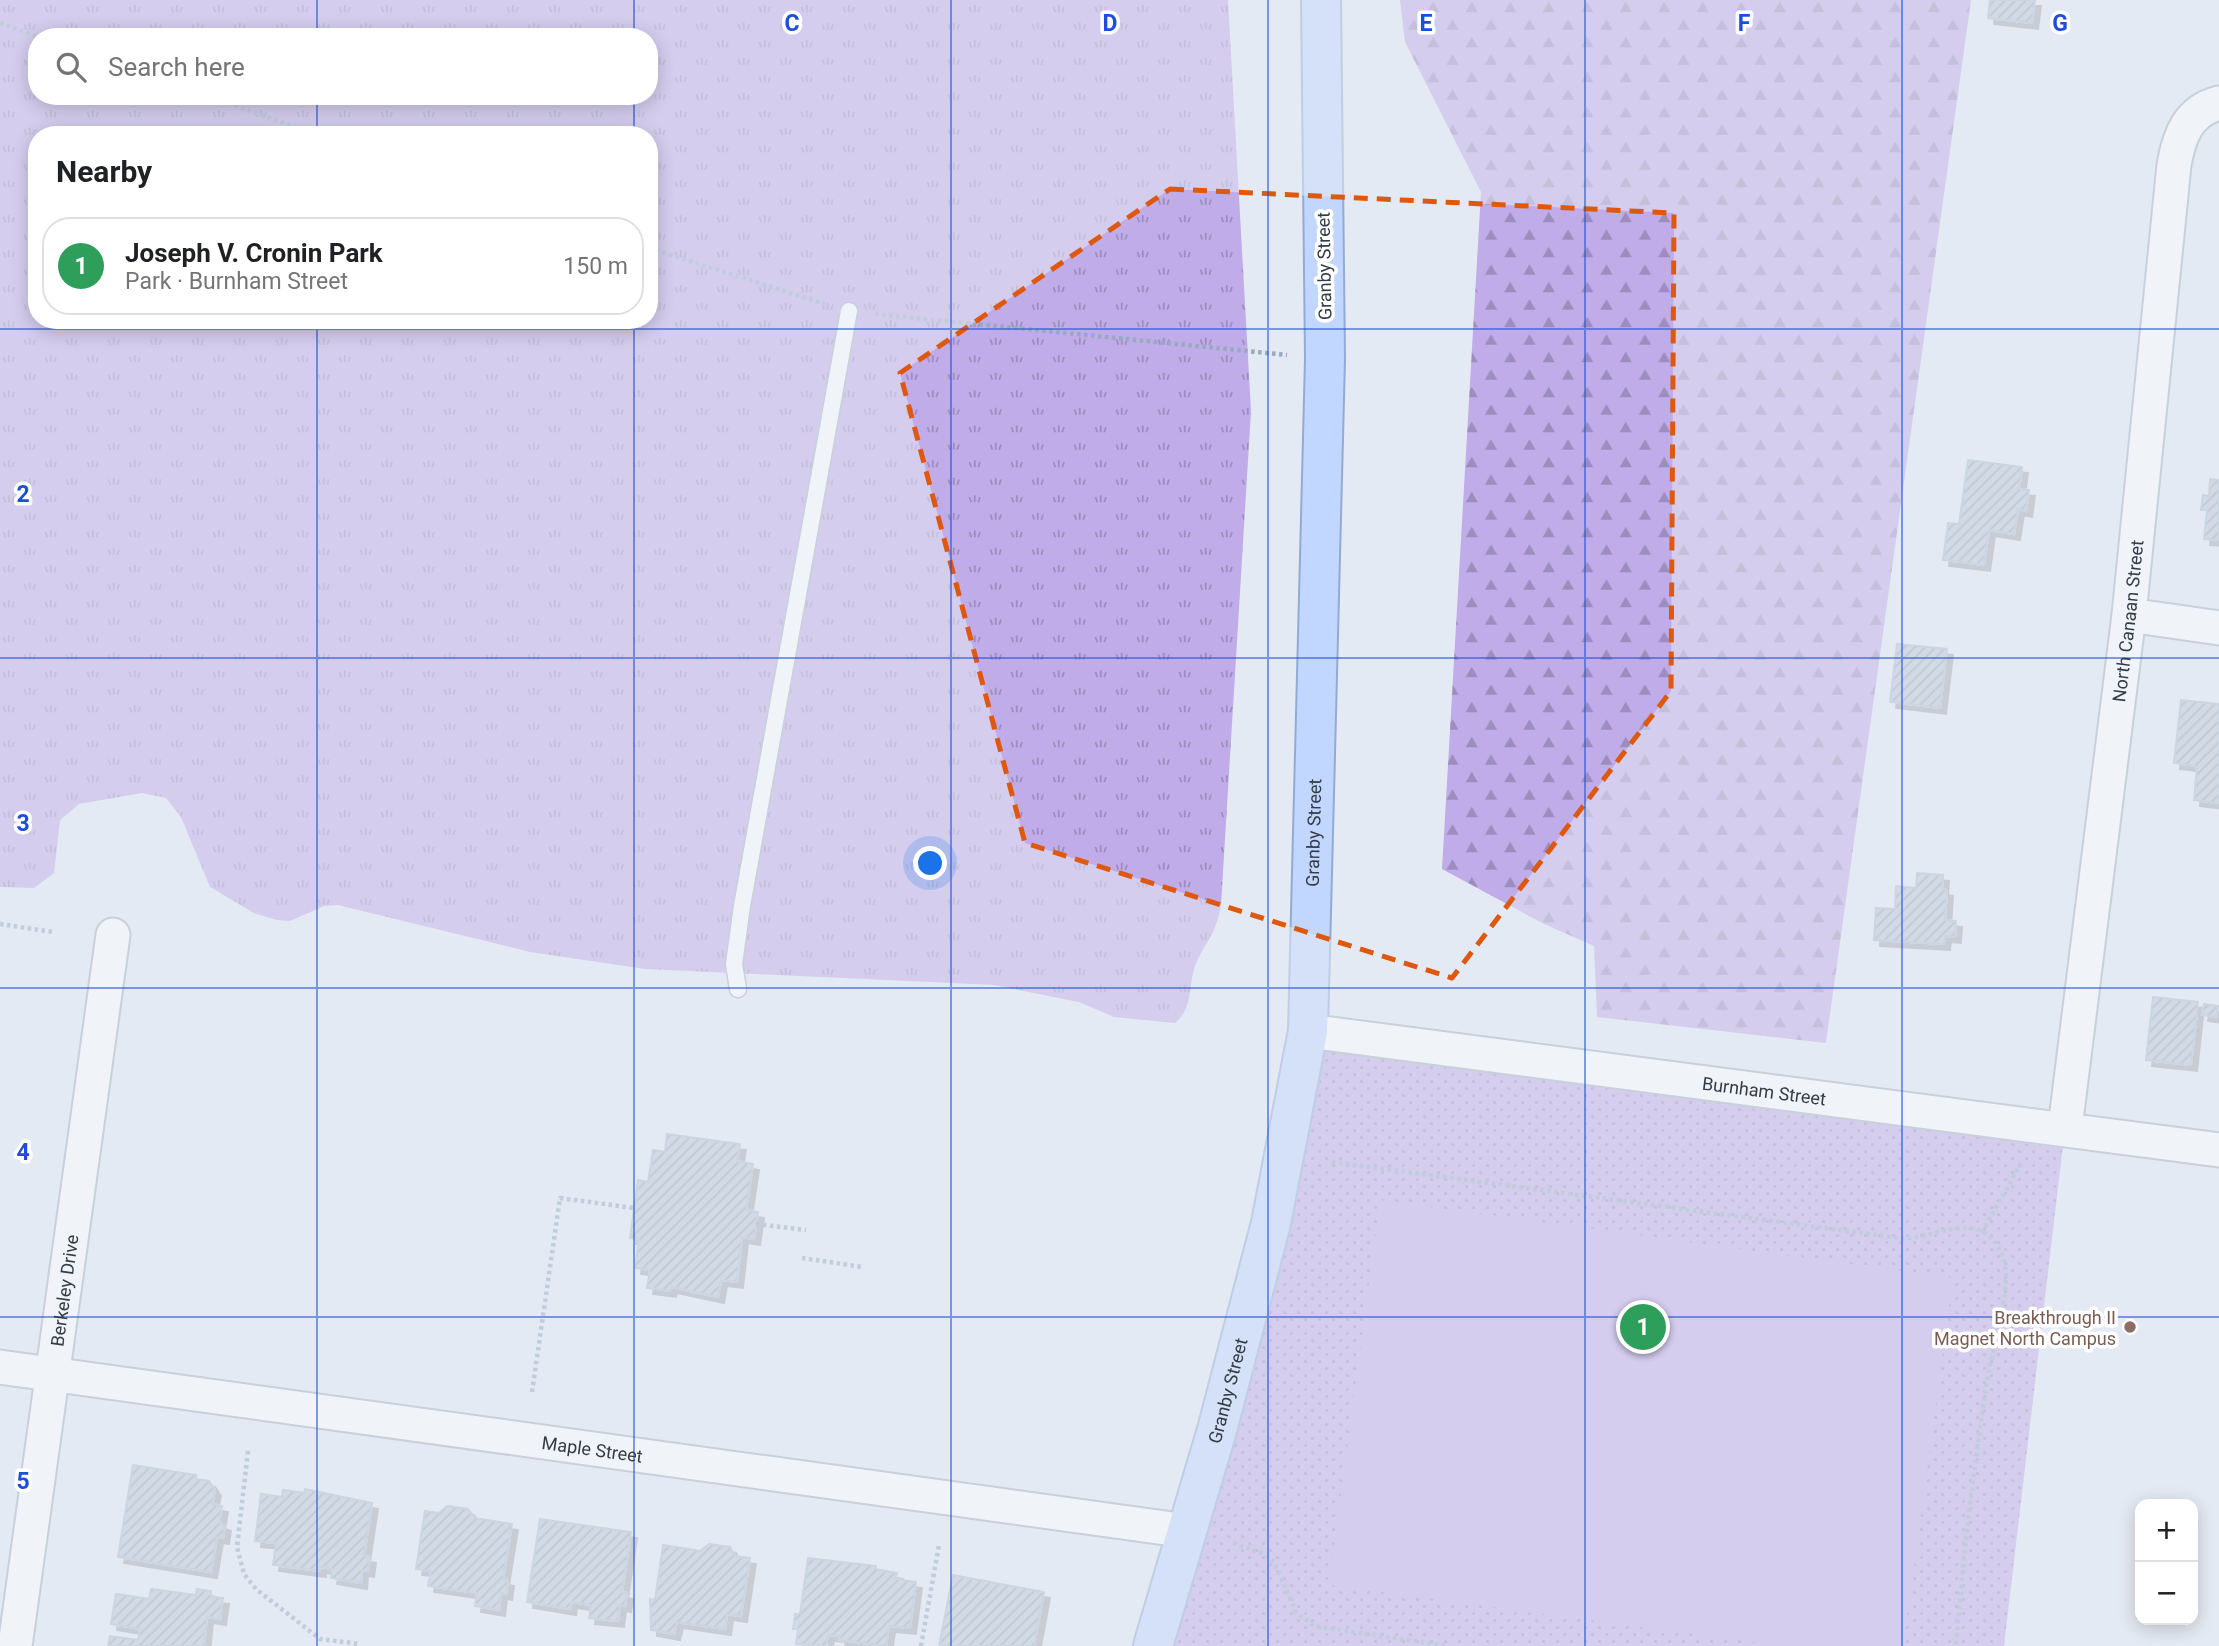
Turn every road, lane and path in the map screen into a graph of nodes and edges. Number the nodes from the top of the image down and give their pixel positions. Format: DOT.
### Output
graph roads {
  1 [pos="1321,0"];
  2 [pos="0,23"];
  3 [pos="28,33"];
  4 [pos="233,105"];
  5 [pos="2206,109"];
  6 [pos="292,126"];
  7 [pos="658,251"];
  8 [pos="849,311"];
  9 [pos="1325,359"];
  10 [pos="2129,615"];
  11 [pos="2219,628"];
  12 [pos="0,924"];
  13 [pos="53,932"];
  14 [pos="113,935"];
  15 [pos="737,989"];
  16 [pos="1308,1031"];
  17 [pos="2065,1128"];
  18 [pos="2219,1150"];
  19 [pos="2022,1161"];
  20 [pos="1332,1162"];
  21 [pos="634,1208"];
  22 [pos="756,1224"];
  23 [pos="806,1230"];
  24 [pos="1982,1233"];
  25 [pos="802,1258"];
  26 [pos="863,1266"];
  27 [pos="0,1367"];
  28 [pos="52,1374"];
  29 [pos="532,1392"];
  30 [pos="248,1451"];
  31 [pos="1187,1531"];
  32 [pos="1233,1543"];
  33 [pos="939,1545"];
  34 [pos="320,1639"];
  35 [pos="360,1644"];
  36 [pos="15,1646"];
  37 [pos="319,1646"];
  38 [pos="921,1646"];
  39 [pos="1153,1646"];
  40 [pos="1447,1646"];
  41 [pos="1956,1646"];
  1 -- 9 [label="main road, Granby Street"];
  2 -- 3 [label="path"];
  4 -- 6 [label="path"];
  5 -- 10 [label="street, North Canaan Street"];
  7 -- 8 [label="path"];
  8 -- 9 [label="path"];
  8 -- 15 [label="lane"];
  9 -- 16 [label="main road, Granby Street"];
  10 -- 11 [label="street"];
  10 -- 17 [label="street, North Canaan Street"];
  12 -- 13 [label="path"];
  14 -- 28 [label="street, Berkeley Drive"];
  16 -- 17 [label="street, Burnham Street"];
  16 -- 31 [label="main road, Granby Street"];
  17 -- 18 [label="street, Burnham Street"];
  19 -- 24 [label="path"];
  20 -- 24 [label="path"];
  21 -- 29 [label="path"];
  22 -- 23 [label="path"];
  24 -- 41 [label="path"];
  25 -- 26 [label="path"];
  27 -- 28 [label="street, Maple Street"];
  28 -- 31 [label="street, Maple Street"];
  28 -- 36 [label="street, Berkeley Drive"];
  30 -- 34 [label="path"];
  31 -- 39 [label="main road, Granby Street"];
  32 -- 40 [label="path"];
  33 -- 38 [label="path"];
  34 -- 35 [label="path"];
  34 -- 37 [label="path"];
}
